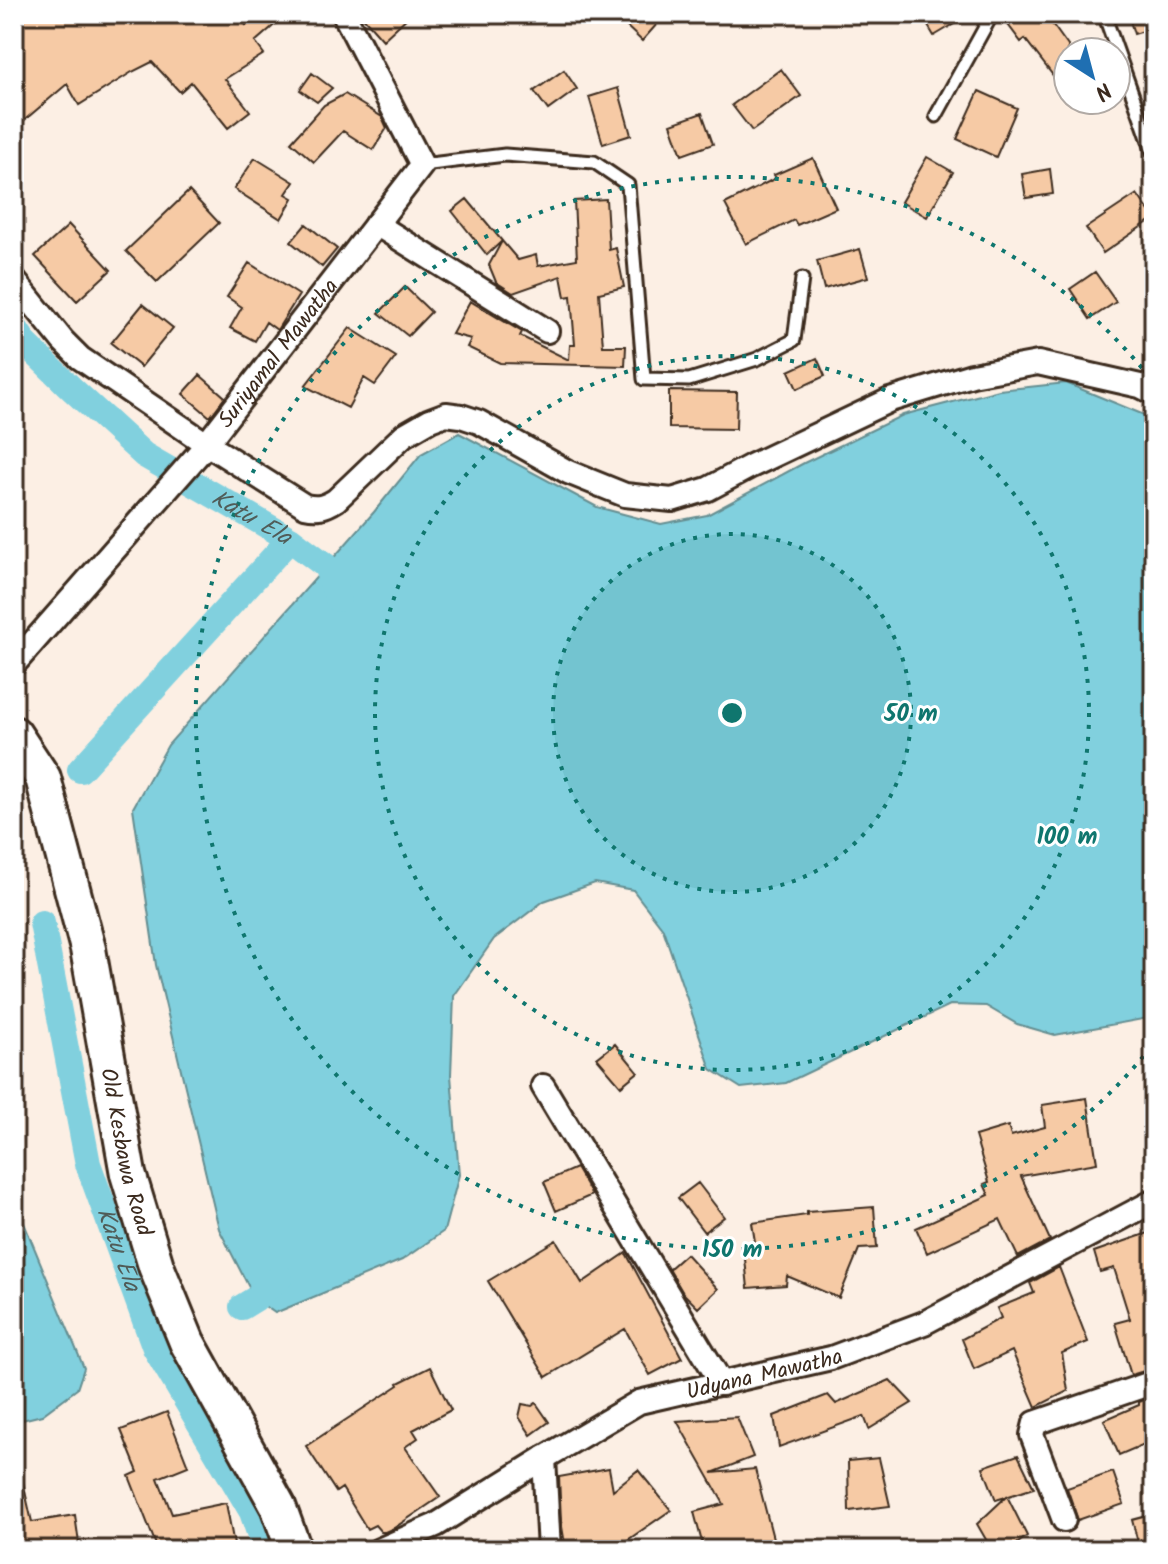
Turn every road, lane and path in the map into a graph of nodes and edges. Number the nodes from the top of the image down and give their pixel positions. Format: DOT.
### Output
graph roads {
  1 [pos="344,14"];
  2 [pos="990,14"];
  3 [pos="1104,14"];
  4 [pos="936,116"];
  5 [pos="1154,155"];
  6 [pos="422,165"];
  7 [pos="376,224"];
  8 [pos="802,279"];
  9 [pos="14,280"];
  10 [pos="547,331"];
  11 [pos="1154,393"];
  12 [pos="203,447"];
  13 [pos="14,664"];
  14 [pos="14,734"];
  15 [pos="543,1086"];
  16 [pos="1154,1201"];
  17 [pos="1154,1382"];
  18 [pos="722,1384"];
  19 [pos="544,1458"];
  20 [pos="1064,1520"];
  21 [pos="294,1550"];
  22 [pos="379,1550"];
  23 [pos="549,1550"];
  1 -- 6 [label="street"];
  2 -- 4 [label="lane"];
  3 -- 5 [label="lane"];
  6 -- 7 [label="street, Suriyamal Mawatha"];
  6 -- 8 [label="lane"];
  7 -- 10 [label="street"];
  7 -- 12 [label="street, Suriyamal Mawatha"];
  9 -- 12 [label="street"];
  11 -- 12 [label="street"];
  12 -- 13 [label="street, Suriyamal Mawatha"];
  14 -- 21 [label="main road, Old Kesbawa Road"];
  15 -- 18 [label="street"];
  16 -- 18 [label="street, Udyana Mawatha"];
  17 -- 20 [label="street"];
  18 -- 19 [label="street, Udyana Mawatha"];
  19 -- 22 [label="street, Udyana Mawatha"];
  19 -- 23 [label="street"];
}
